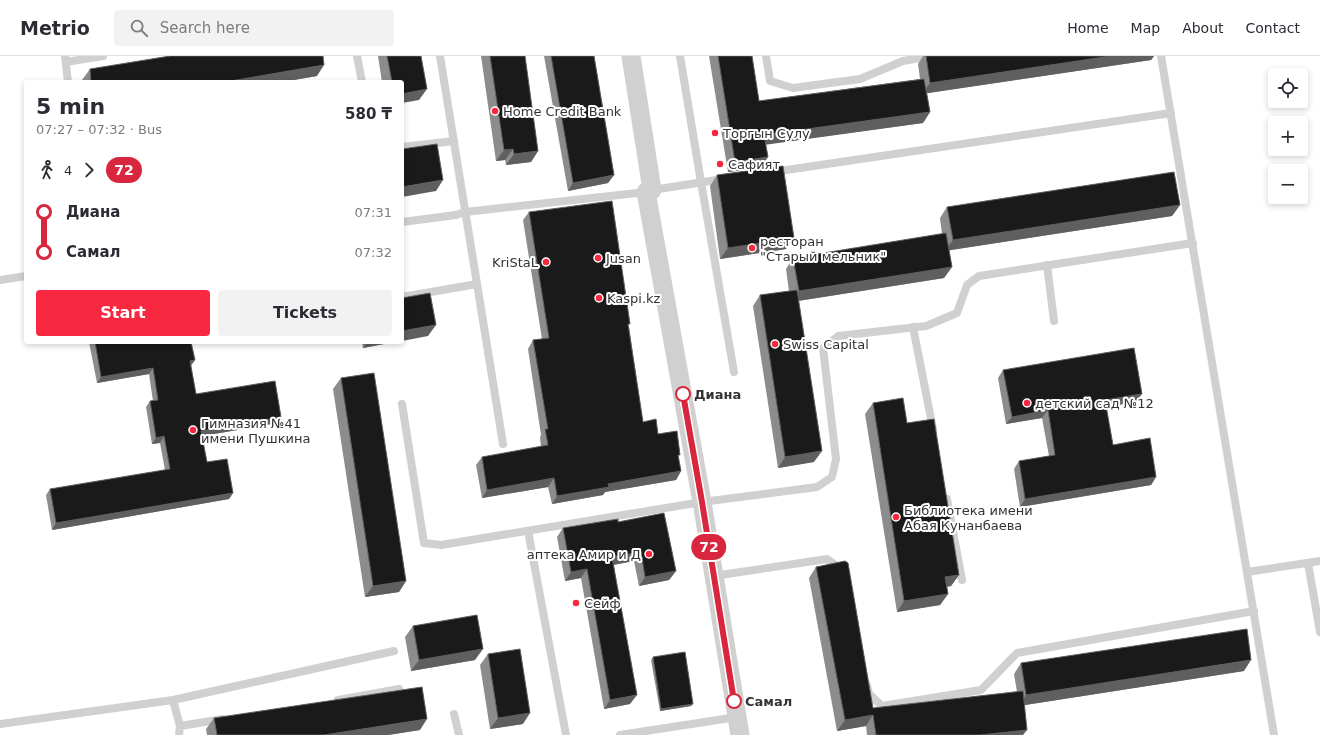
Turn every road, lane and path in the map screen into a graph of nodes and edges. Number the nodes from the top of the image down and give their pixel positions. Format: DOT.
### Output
graph roads {
  1 [pos="103,56"];
  2 [pos="357,56"];
  3 [pos="440,56"];
  4 [pos="631,56"];
  5 [pos="680,56"];
  6 [pos="766,56"];
  7 [pos="931,56"];
  8 [pos="1161,56"];
  9 [pos="65,59"];
  10 [pos="68,80"];
  11 [pos="362,80"];
  12 [pos="1172,113"];
  13 [pos="454,141"];
  14 [pos="404,147"];
  15 [pos="764,173"];
  16 [pos="732,178"];
  17 [pos="701,182"];
  18 [pos="649,191"];
  19 [pos="465,212"];
  20 [pos="404,222"];
  21 [pos="1193,243"];
  22 [pos="1047,265"];
  23 [pos="24,276"];
  24 [pos="0,280"];
  25 [pos="477,284"];
  26 [pos="404,297"];
  27 [pos="1054,321"];
  28 [pos="913,327"];
  29 [pos="734,372"];
  30 [pos="402,404"];
  31 [pos="934,434"];
  32 [pos="503,444"];
  33 [pos="944,488"];
  34 [pos="702,502"];
  35 [pos="528,531"];
  36 [pos="1320,561"];
  37 [pos="1308,563"];
  38 [pos="1247,572"];
  39 [pos="848,573"];
  40 [pos="714,576"];
  41 [pos="962,580"];
  42 [pos="1254,611"];
  43 [pos="1320,632"];
  44 [pos="394,651"];
  45 [pos="866,679"];
  46 [pos="399,689"];
  47 [pos="173,700"];
  48 [pos="328,701"];
  49 [pos="454,714"];
  50 [pos="235,717"];
  51 [pos="0,724"];
  52 [pos="180,726"];
  53 [pos="738,726"];
  54 [pos="179,735"];
  55 [pos="459,735"];
  56 [pos="566,735"];
  57 [pos="620,735"];
  58 [pos="1274,735"];
  1 -- 9 [label="lane"];
  2 -- 11 [label="lane"];
  3 -- 13 [label="lane"];
  4 -- 18 [label="street"];
  5 -- 17 [label="lane"];
  6 -- 7 [label="lane"];
  8 -- 12 [label="lane"];
  9 -- 10 [label="lane"];
  12 -- 15 [label="lane"];
  12 -- 21 [label="lane"];
  13 -- 14 [label="lane"];
  13 -- 19 [label="lane"];
  16 -- 17 [label="lane"];
  17 -- 18 [label="lane"];
  17 -- 29 [label="lane"];
  18 -- 19 [label="lane"];
  18 -- 34 [label="street"];
  19 -- 20 [label="lane"];
  19 -- 25 [label="lane"];
  21 -- 22 [label="lane"];
  21 -- 38 [label="lane"];
  22 -- 27 [label="lane"];
  22 -- 28 [label="lane"];
  23 -- 24 [label="lane"];
  25 -- 26 [label="lane"];
  25 -- 32 [label="lane"];
  28 -- 31 [label="lane"];
  28 -- 34 [label="lane"];
  30 -- 35 [label="lane"];
  33 -- 41 [label="lane"];
  34 -- 35 [label="lane"];
  34 -- 40 [label="street"];
  35 -- 56 [label="lane"];
  36 -- 37 [label="lane"];
  37 -- 38 [label="lane"];
  37 -- 43 [label="lane"];
  38 -- 42 [label="lane"];
  39 -- 40 [label="lane"];
  40 -- 53 [label="street"];
  42 -- 45 [label="lane"];
  42 -- 58 [label="lane"];
  44 -- 47 [label="lane"];
  46 -- 48 [label="lane"];
  47 -- 51 [label="lane"];
  47 -- 52 [label="lane"];
  49 -- 55 [label="lane"];
  50 -- 52 [label="lane"];
  52 -- 54 [label="lane"];
  53 -- 57 [label="lane"];
}
